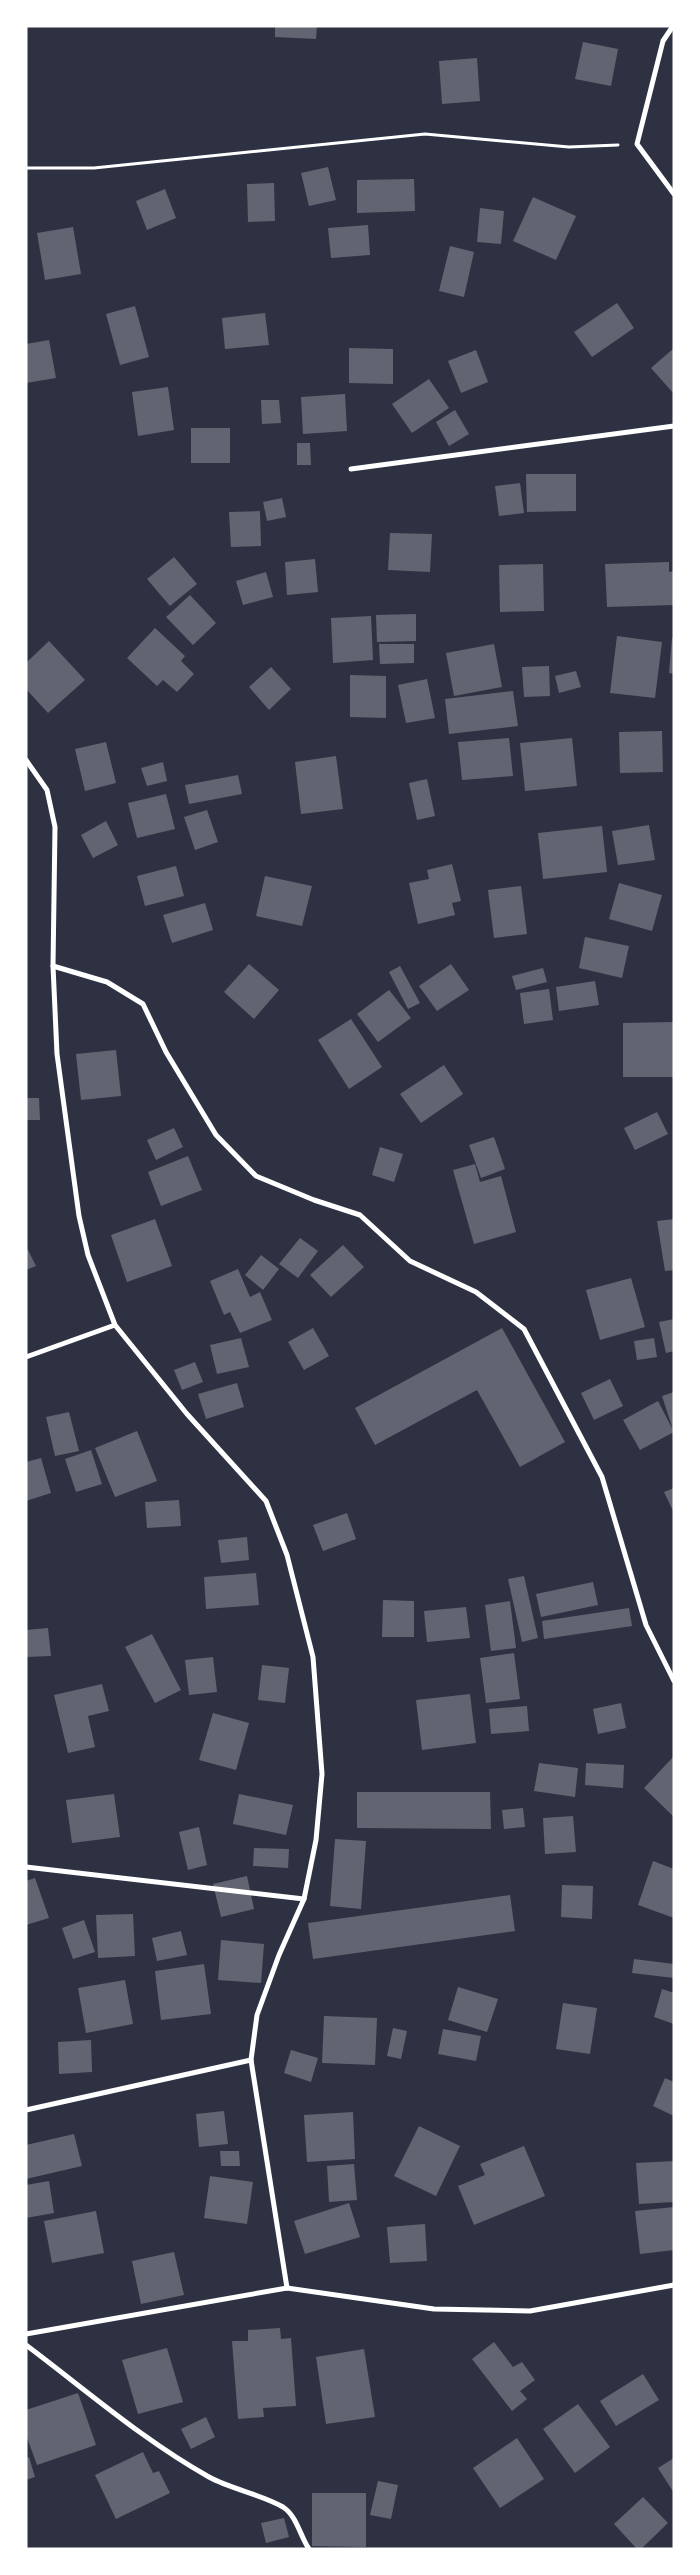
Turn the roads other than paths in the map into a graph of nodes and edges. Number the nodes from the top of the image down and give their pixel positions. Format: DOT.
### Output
graph roads {
  1 [pos="673,26"];
  2 [pos="674,194"];
  3 [pos="674,426"];
  4 [pos="351,469"];
  5 [pos="26,760"];
  6 [pos="53,966"];
  7 [pos="115,1325"];
  8 [pos="26,1357"];
  9 [pos="674,1681"];
  10 [pos="26,1867"];
  11 [pos="304,1899"];
  12 [pos="251,2060"];
  13 [pos="26,2110"];
  14 [pos="674,2285"];
  15 [pos="287,2288"];
  16 [pos="26,2334"];
  17 [pos="26,2345"];
  18 [pos="309,2549"];
  1 -- 2 [label="street"];
  3 -- 4 [label="street"];
  5 -- 6 [label="street"];
  6 -- 7 [label="street"];
  6 -- 9 [label="street"];
  7 -- 8 [label="street"];
  7 -- 11 [label="street"];
  10 -- 11 [label="street"];
  11 -- 12 [label="street"];
  12 -- 13 [label="street"];
  12 -- 15 [label="street"];
  14 -- 15 [label="street"];
  15 -- 16 [label="street"];
  17 -- 18 [label="street"];
}
